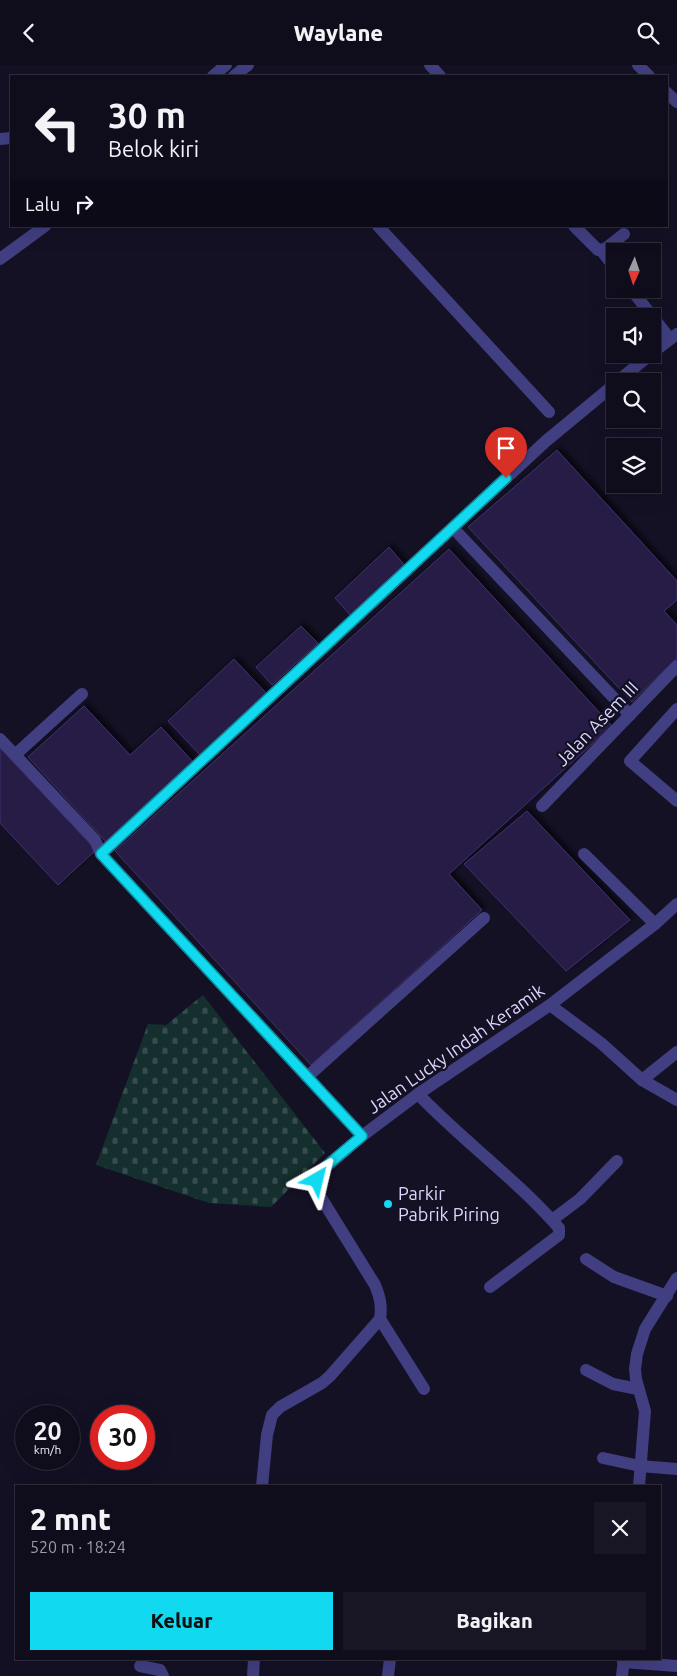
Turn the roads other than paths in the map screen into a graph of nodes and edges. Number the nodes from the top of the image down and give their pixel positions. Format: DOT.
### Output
graph roads {
  1 [pos="226,65"];
  2 [pos="430,65"];
  3 [pos="638,65"];
  4 [pos="214,75"];
  5 [pos="439,75"];
  6 [pos="648,75"];
  7 [pos="44,227"];
  8 [pos="379,227"];
  9 [pos="575,227"];
  10 [pos="624,234"];
  11 [pos="601,250"];
  12 [pos="606,256"];
  13 [pos="0,259"];
  14 [pos="638,298"];
  15 [pos="646,308"];
  16 [pos="661,325"];
  17 [pos="673,336"];
  18 [pos="661,346"];
  19 [pos="640,363"];
  20 [pos="628,373"];
  21 [pos="606,391"];
  22 [pos="549,412"];
  23 [pos="453,528"];
  24 [pos="677,667"];
  25 [pos="82,694"];
  26 [pos="677,709"];
  27 [pos="630,715"];
  28 [pos="0,739"];
  29 [pos="16,755"];
  30 [pos="677,801"];
  31 [pos="542,806"];
  32 [pos="101,854"];
  33 [pos="584,854"];
  34 [pos="677,904"];
  35 [pos="484,918"];
  36 [pos="655,923"];
  37 [pos="550,1005"];
  38 [pos="677,1053"];
  39 [pos="307,1077"];
  40 [pos="642,1080"];
  41 [pos="418,1094"];
  42 [pos="677,1100"];
  43 [pos="362,1136"];
  44 [pos="617,1161"];
  45 [pos="552,1220"];
  46 [pos="586,1259"];
  47 [pos="677,1278"];
  48 [pos="490,1287"];
  49 [pos="667,1296"];
  50 [pos="380,1319"];
  51 [pos="586,1370"];
  52 [pos="424,1389"];
  53 [pos="638,1389"];
  54 [pos="603,1458"];
  55 [pos="640,1466"];
  56 [pos="677,1469"];
  57 [pos="262,1485"];
  58 [pos="639,1485"];
  59 [pos="254,1660"];
  60 [pos="390,1660"];
  61 [pos="624,1661"];
  62 [pos="140,1666"];
  63 [pos="677,1666"];
  64 [pos="163,1676"];
  65 [pos="253,1676"];
  66 [pos="388,1676"];
  67 [pos="622,1676"];
  1 -- 4 [label="street"];
  2 -- 5 [label="street"];
  3 -- 6 [label="street"];
  7 -- 13 [label="street"];
  8 -- 22 [label="street"];
  9 -- 11 [label="street"];
  10 -- 11 [label="street"];
  11 -- 12 [label="street"];
  14 -- 15 [label="street"];
  16 -- 17 [label="street"];
  17 -- 18 [label="street"];
  19 -- 20 [label="street"];
  21 -- 23 [label="street"];
  23 -- 27 [label="street"];
  23 -- 32 [label="street"];
  24 -- 27 [label="street, Jalan Asem III"];
  25 -- 29 [label="street"];
  26 -- 30 [label="street"];
  27 -- 31 [label="street, Jalan Asem III"];
  28 -- 29 [label="street"];
  29 -- 32 [label="street"];
  32 -- 39 [label="street"];
  33 -- 36 [label="street"];
  34 -- 36 [label="street, Jalan Lucky Indah Keramik"];
  35 -- 39 [label="street"];
  36 -- 37 [label="street, Jalan Lucky Indah Keramik"];
  37 -- 40 [label="street"];
  37 -- 41 [label="street, Jalan Lucky Indah Keramik"];
  38 -- 40 [label="street"];
  39 -- 43 [label="street"];
  40 -- 42 [label="street"];
  41 -- 43 [label="street, Jalan Lucky Indah Keramik"];
  41 -- 45 [label="street"];
  43 -- 50 [label="street, Jalan Lucky Indah Keramik"];
  44 -- 45 [label="street"];
  45 -- 48 [label="street"];
  46 -- 49 [label="street"];
  47 -- 49 [label="street"];
  49 -- 53 [label="street"];
  50 -- 52 [label="street"];
  50 -- 57 [label="street"];
  51 -- 53 [label="street"];
  53 -- 55 [label="street"];
  54 -- 55 [label="street"];
  55 -- 56 [label="street"];
  55 -- 58 [label="street"];
  59 -- 65 [label="street"];
  60 -- 66 [label="street"];
  61 -- 63 [label="street"];
  61 -- 67 [label="street"];
  62 -- 64 [label="street"];
}
